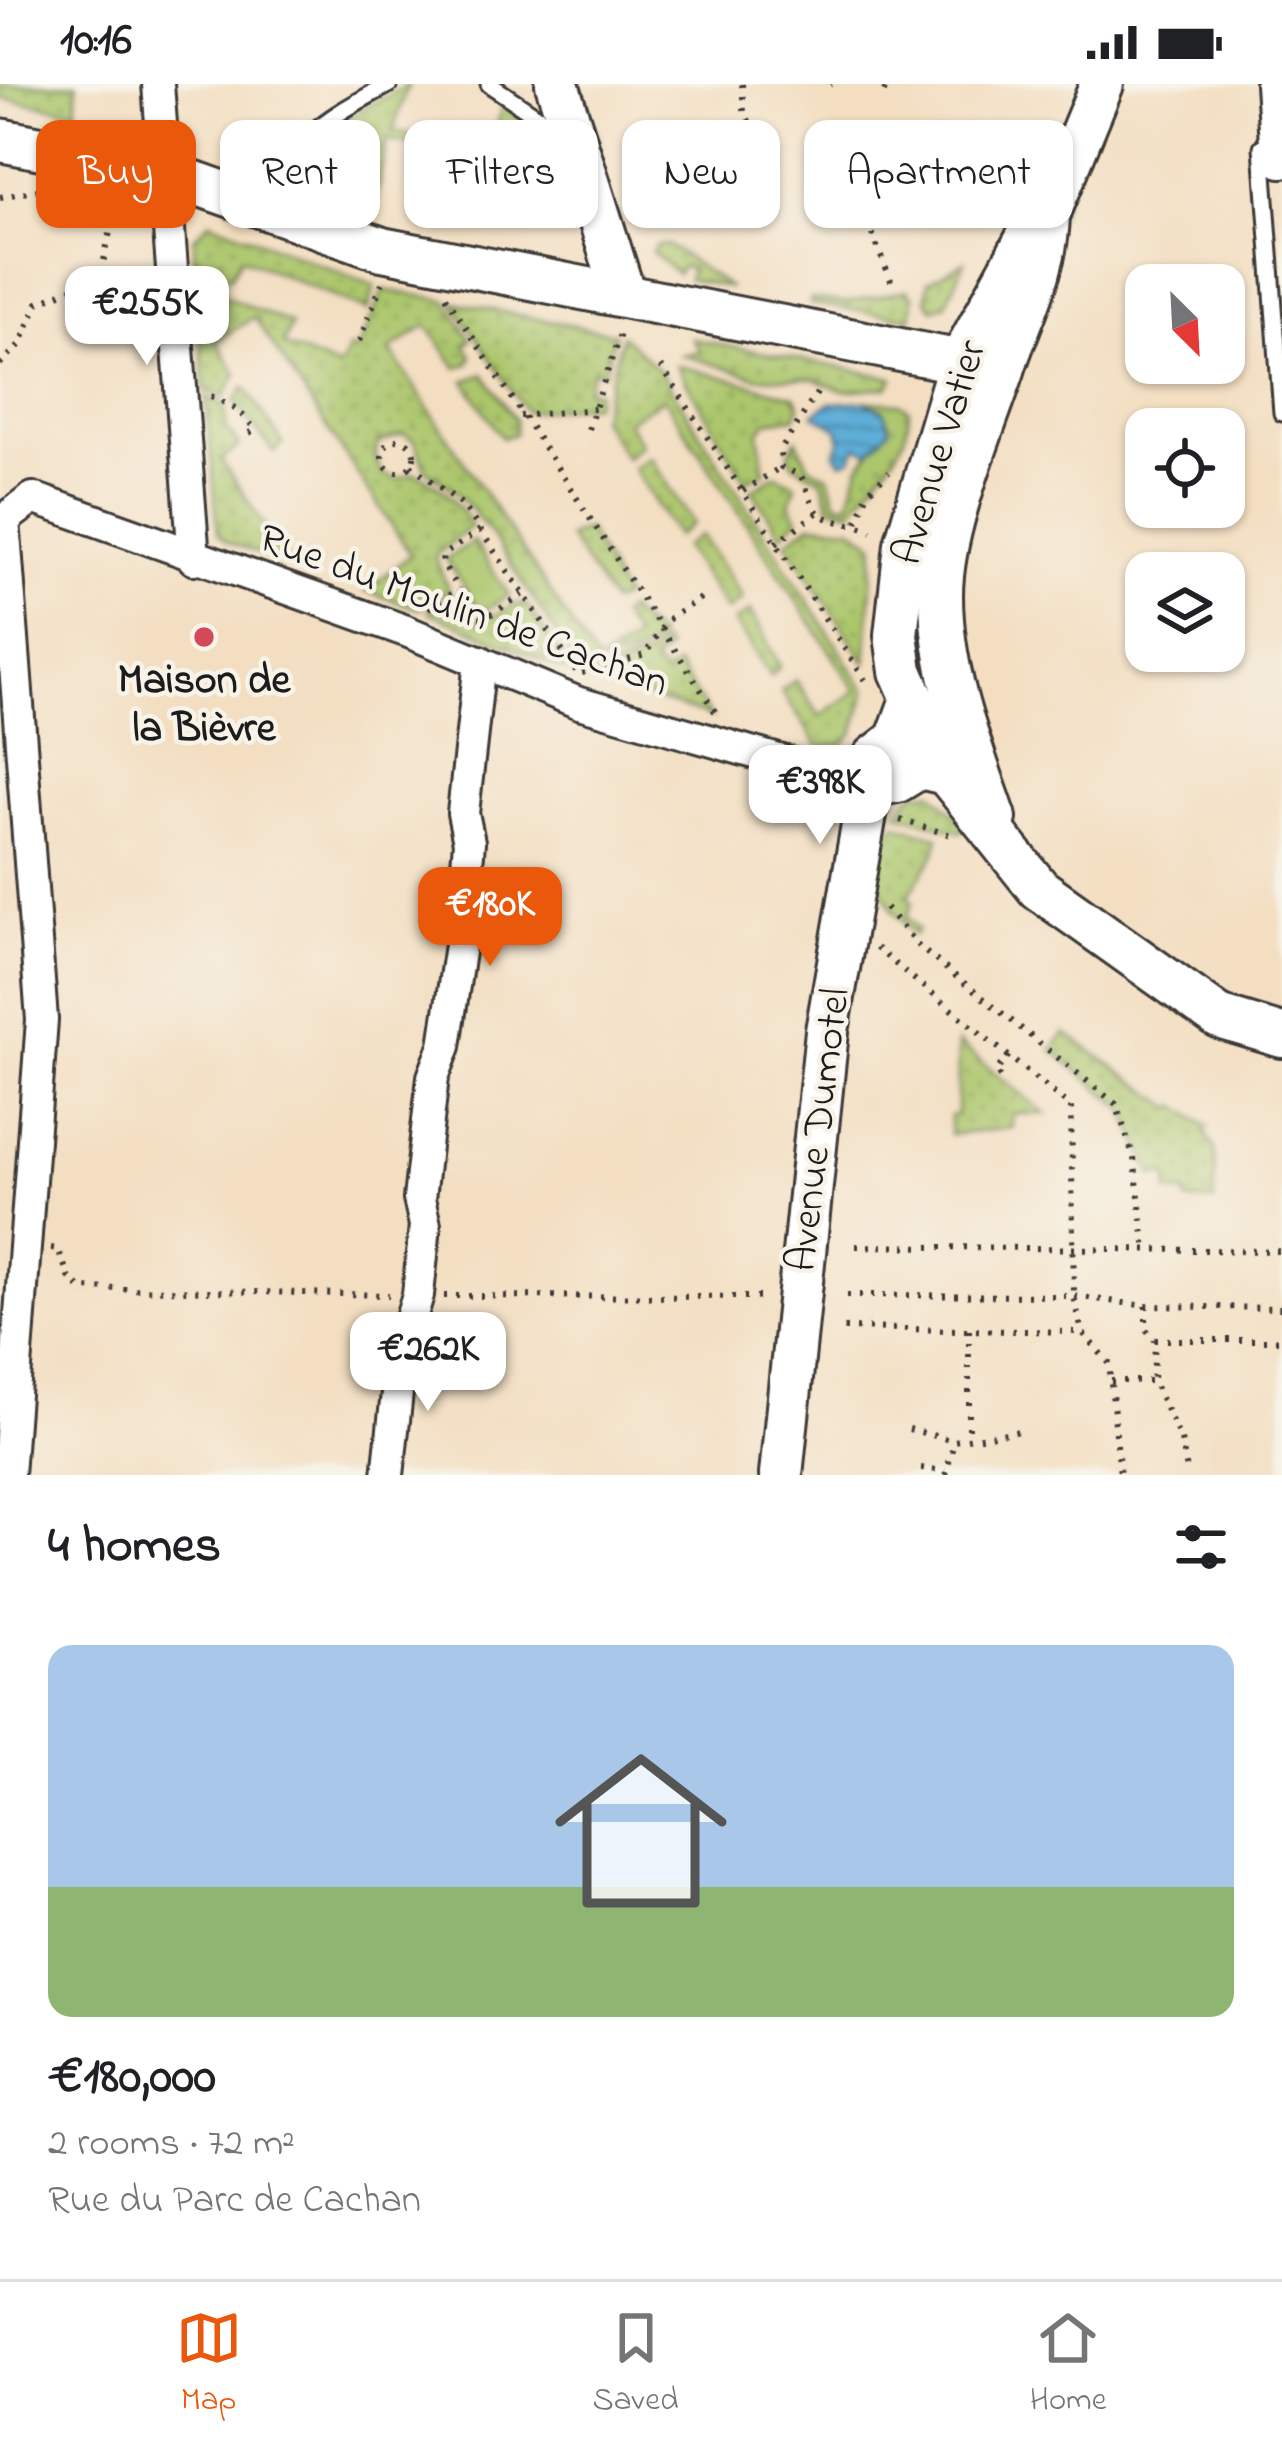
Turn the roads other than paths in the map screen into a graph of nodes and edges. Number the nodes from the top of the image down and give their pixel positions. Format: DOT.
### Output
graph roads {
  1 [pos="158,84"];
  2 [pos="390,84"];
  3 [pos="489,84"];
  4 [pos="556,84"];
  5 [pos="1102,84"];
  6 [pos="1276,84"];
  7 [pos="160,120"];
  8 [pos="324,120"];
  9 [pos="542,120"];
  10 [pos="568,120"];
  11 [pos="0,140"];
  12 [pos="1271,144"];
  13 [pos="36,147"];
  14 [pos="1073,154"];
  15 [pos="598,224"];
  16 [pos="168,228"];
  17 [pos="324,228"];
  18 [pos="1036,228"];
  19 [pos="1048,228"];
  20 [pos="623,313"];
  21 [pos="960,362"];
  22 [pos="1003,370"];
  23 [pos="1282,413"];
  24 [pos="194,559"];
  25 [pos="480,662"];
  26 [pos="956,702"];
  27 [pos="929,746"];
  28 [pos="879,801"];
  29 [pos="1282,1036"];
  30 [pos="8,1475"];
  31 [pos="388,1475"];
  32 [pos="781,1475"];
  1 -- 7 [label="street"];
  2 -- 8 [label="lane"];
  3 -- 9 [label="lane"];
  4 -- 10 [label="street"];
  5 -- 14 [label="street, Avenue Vatier"];
  6 -- 12 [label="street"];
  11 -- 13 [label="street"];
  12 -- 23 [label="lane"];
  15 -- 20 [label="street"];
  16 -- 24 [label="street"];
  17 -- 20 [label="street"];
  18 -- 21 [label="street, Avenue Vatier"];
  19 -- 22 [label="street, Avenue Vatier"];
  20 -- 21 [label="street"];
  21 -- 22 [label="street"];
  21 -- 27 [label="street, Avenue Vatier"];
  22 -- 26 [label="street, Avenue Vatier"];
  24 -- 25 [label="street, Rue du Moulin de Cachan"];
  24 -- 30 [label="street, Rue du Moulin de Cachan"];
  25 -- 28 [label="street, Rue du Moulin de Cachan"];
  25 -- 31 [label="street"];
  26 -- 27 [label="street, Avenue Dumotel"];
  27 -- 28 [label="street, Avenue Dumotel"];
  27 -- 29 [label="street"];
  28 -- 32 [label="street, Avenue Dumotel"];
}
